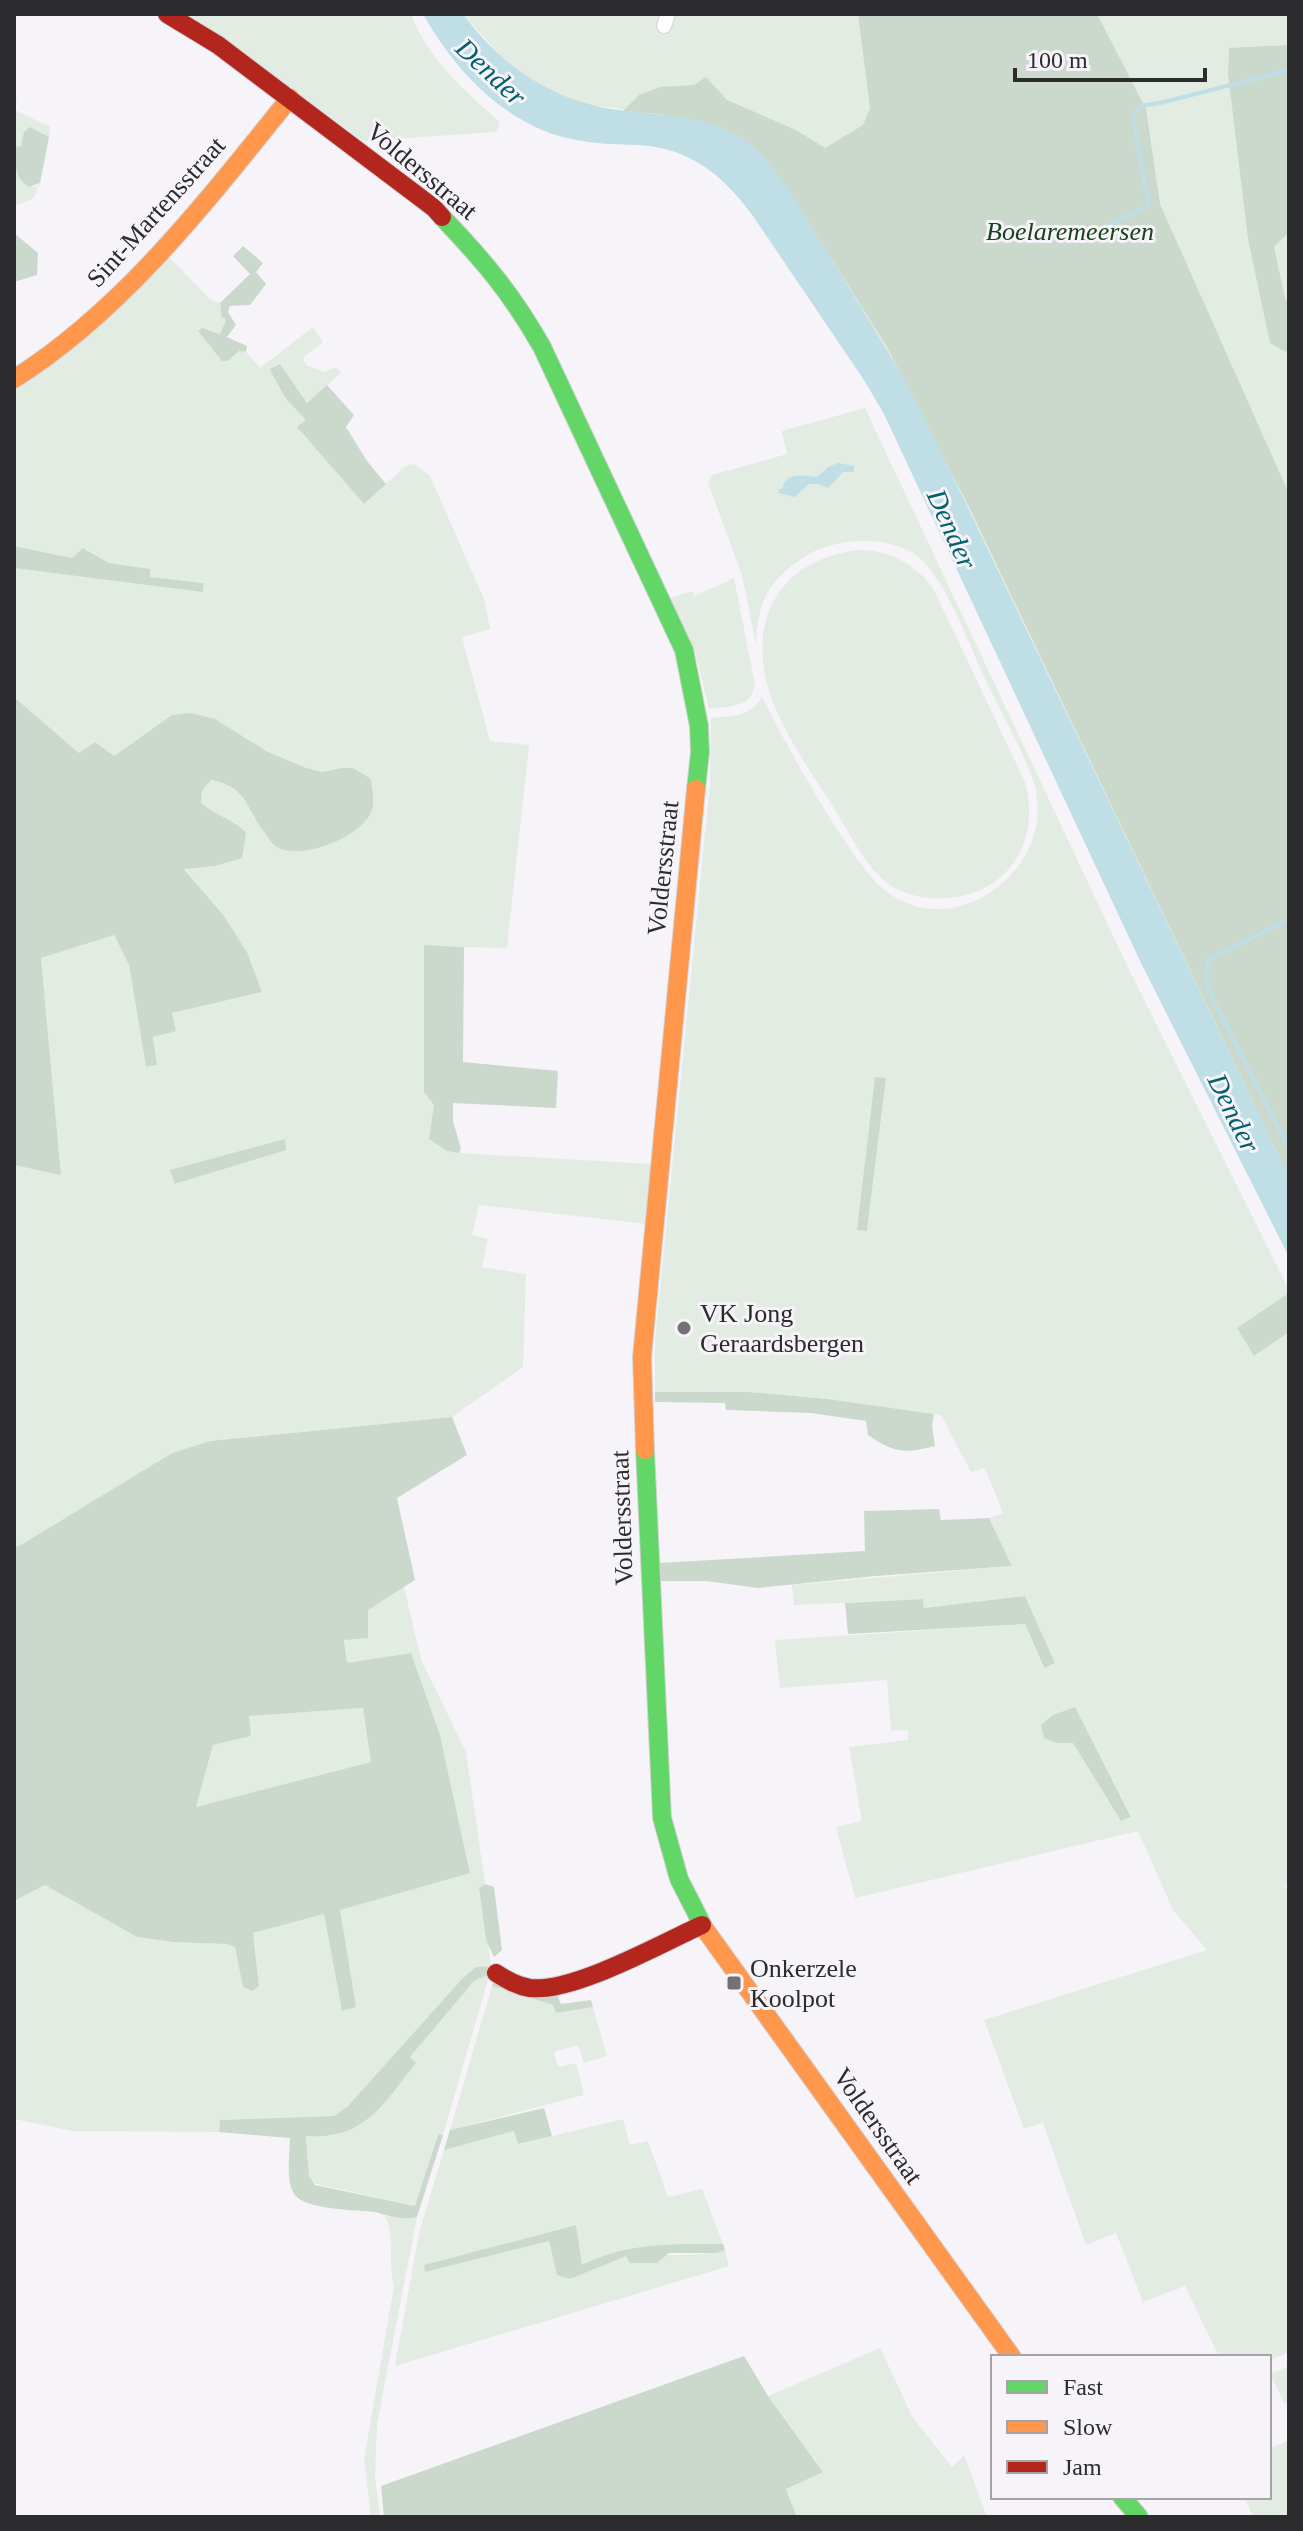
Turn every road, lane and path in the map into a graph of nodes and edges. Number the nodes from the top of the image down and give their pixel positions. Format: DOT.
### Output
graph roads {
  1 [pos="167,14"];
  2 [pos="290,98"];
  3 [pos="14,379"];
  4 [pos="702,1925"];
  5 [pos="496,1973"];
  6 [pos="1011,2355"];
  7 [pos="1124,2499"];
  8 [pos="1139,2517"];
  1 -- 2 [label="street, Voldersstraat"];
  2 -- 3 [label="street, Sint-Martensstraat"];
  2 -- 4 [label="street, Voldersstraat"];
  4 -- 5 [label="street"];
  4 -- 6 [label="street, Voldersstraat"];
  7 -- 8 [label="street"];
}
